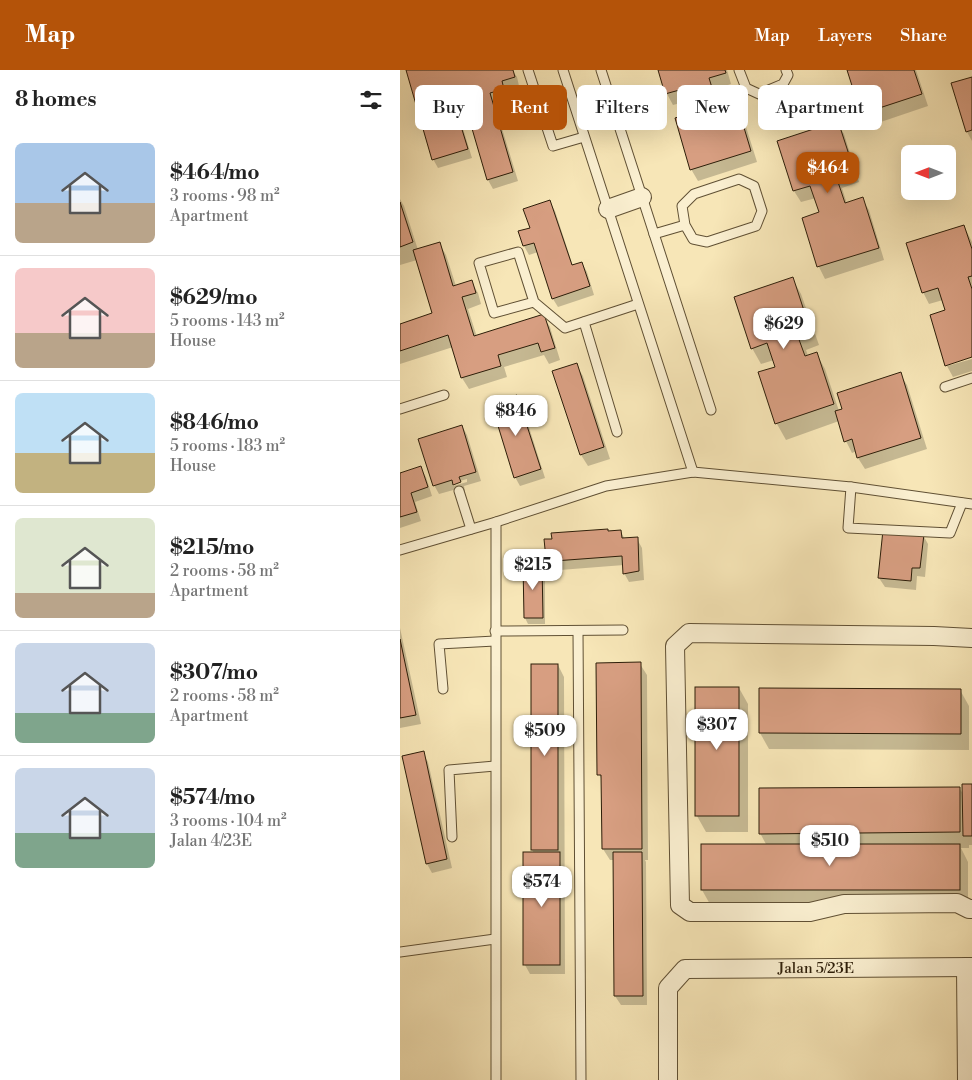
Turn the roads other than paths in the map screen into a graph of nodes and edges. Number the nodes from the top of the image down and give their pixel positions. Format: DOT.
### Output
graph roads {
  1 [pos="528,70"];
  2 [pos="563,70"];
  3 [pos="601,70"];
  4 [pos="739,70"];
  5 [pos="786,70"];
  6 [pos="584,137"];
  7 [pos="642,197"];
  8 [pos="608,209"];
  9 [pos="685,225"];
  10 [pos="654,234"];
  11 [pos="534,302"];
  12 [pos="638,304"];
  13 [pos="584,322"];
  14 [pos="972,378"];
  15 [pos="945,387"];
  16 [pos="444,395"];
  17 [pos="400,408"];
  18 [pos="711,410"];
  19 [pos="617,432"];
  20 [pos="693,472"];
  21 [pos="851,487"];
  22 [pos="459,491"];
  23 [pos="962,502"];
  24 [pos="972,504"];
  25 [pos="496,522"];
  26 [pos="471,529"];
  27 [pos="400,550"];
  28 [pos="623,630"];
  29 [pos="495,631"];
  30 [pos="578,631"];
  31 [pos="972,638"];
  32 [pos="495,641"];
  33 [pos="443,689"];
  34 [pos="495,766"];
  35 [pos="452,837"];
  36 [pos="971,910"];
  37 [pos="495,939"];
  38 [pos="400,952"];
  39 [pos="969,967"];
  40 [pos="496,1080"];
  41 [pos="581,1080"];
  42 [pos="668,1080"];
  43 [pos="967,1080"];
  1 -- 6 [label="lane"];
  2 -- 6 [label="lane"];
  3 -- 7 [label="lane"];
  4 -- 5 [label="lane"];
  6 -- 8 [label="lane"];
  7 -- 8 [label="street"];
  7 -- 10 [label="lane"];
  8 -- 12 [label="lane"];
  9 -- 9 [label="lane"];
  9 -- 10 [label="lane"];
  10 -- 18 [label="lane"];
  11 -- 11 [label="lane"];
  11 -- 13 [label="lane"];
  12 -- 13 [label="lane"];
  12 -- 20 [label="lane"];
  13 -- 19 [label="lane"];
  14 -- 15 [label="lane"];
  16 -- 17 [label="lane"];
  20 -- 21 [label="lane"];
  20 -- 25 [label="lane"];
  21 -- 23 [label="lane"];
  21 -- 23 [label="lane"];
  22 -- 26 [label="lane"];
  23 -- 24 [label="lane"];
  25 -- 26 [label="lane"];
  25 -- 29 [label="lane"];
  26 -- 27 [label="lane"];
  28 -- 30 [label="lane"];
  29 -- 30 [label="lane"];
  29 -- 32 [label="lane"];
  30 -- 41 [label="lane"];
  31 -- 36 [label="street"];
  32 -- 33 [label="lane"];
  32 -- 34 [label="lane"];
  34 -- 35 [label="lane"];
  34 -- 37 [label="lane"];
  37 -- 38 [label="lane"];
  37 -- 40 [label="lane"];
  39 -- 42 [label="street, Jalan 5/23E"];
  39 -- 43 [label="street"];
}
